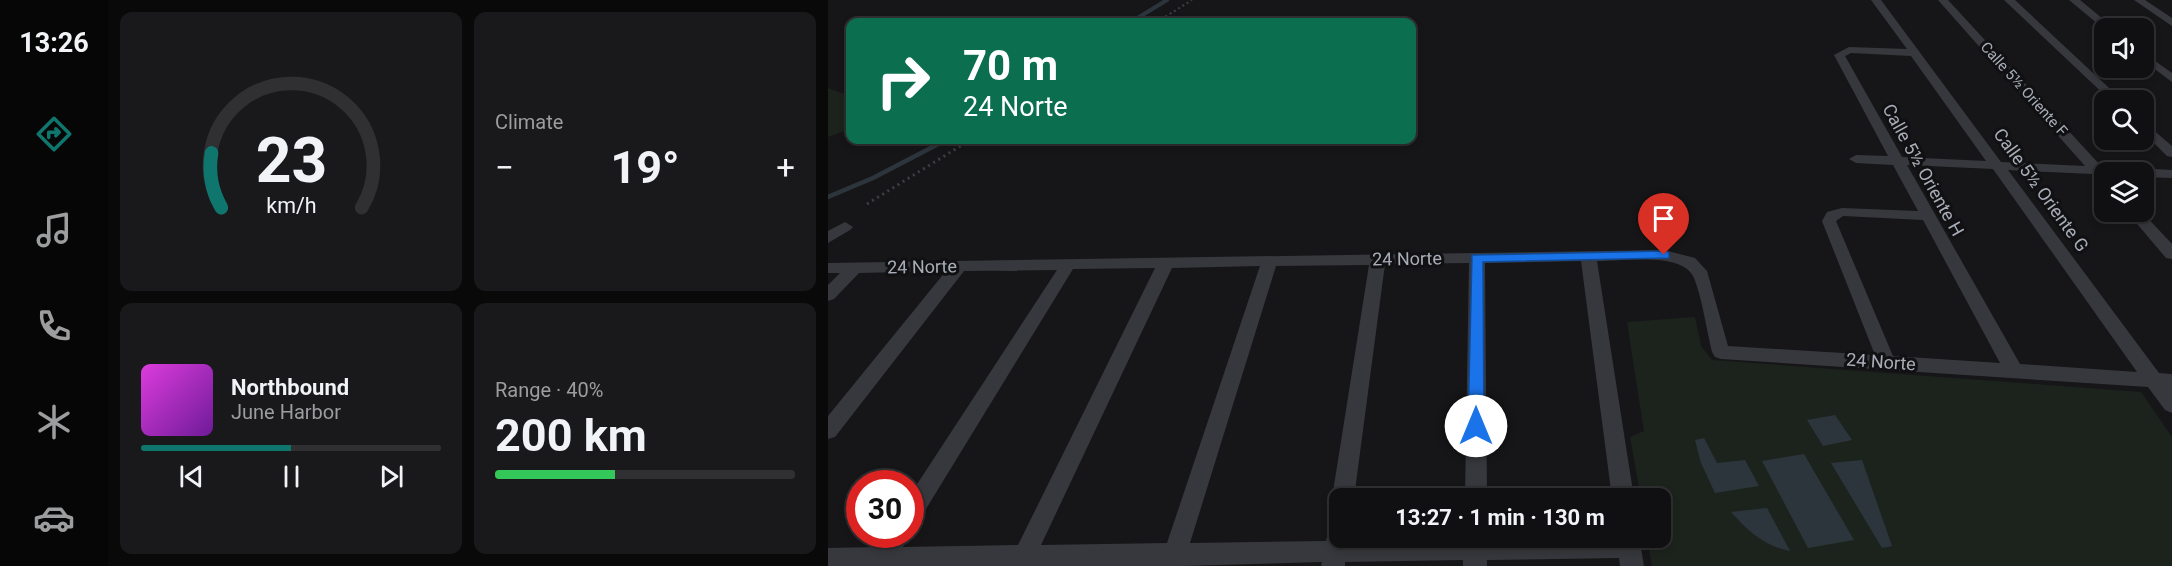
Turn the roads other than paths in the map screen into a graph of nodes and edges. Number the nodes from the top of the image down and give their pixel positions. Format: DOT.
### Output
graph roads {
  1 [pos="1876,0"];
  2 [pos="1943,0"];
  3 [pos="2009,0"];
  4 [pos="2074,0"];
  5 [pos="2139,0"];
  6 [pos="2096,18"];
  7 [pos="2172,23"];
  8 [pos="1915,53"];
  9 [pos="2154,64"];
  10 [pos="2172,79"];
  11 [pos="2105,90"];
  12 [pos="2154,136"];
  13 [pos="2172,153"];
  14 [pos="1856,159"];
  15 [pos="1897,161"];
  16 [pos="1999,166"];
  17 [pos="2094,167"];
  18 [pos="2154,173"];
  19 [pos="2094,174"];
  20 [pos="2172,174"];
  21 [pos="1928,216"];
  22 [pos="2143,222"];
  23 [pos="845,226"];
  24 [pos="828,238"];
  25 [pos="2172,254"];
  26 [pos="1588,256"];
  27 [pos="1477,258"];
  28 [pos="1378,260"];
  29 [pos="1270,261"];
  30 [pos="1166,263"];
  31 [pos="1068,265"];
  32 [pos="958,266"];
  33 [pos="828,268"];
  34 [pos="854,268"];
  35 [pos="828,295"];
  36 [pos="1887,363"];
  37 [pos="2014,371"];
  38 [pos="2163,380"];
  39 [pos="2172,405"];
  40 [pos="828,431"];
  41 [pos="1344,488"];
  42 [pos="1476,488"];
  43 [pos="1622,488"];
  44 [pos="924,493"];
  45 [pos="890,548"];
  46 [pos="1630,550"];
  47 [pos="1475,551"];
  48 [pos="828,559"];
  49 [pos="1334,559"];
  50 [pos="1173,560"];
  51 [pos="1022,561"];
  52 [pos="881,562"];
  1 -- 8 [label="street, Calle 5½ Oriente G"];
  2 -- 17 [label="street, Calle 5½ Oriente F"];
  3 -- 11 [label="street"];
  4 -- 6 [label="street"];
  5 -- 7 [label="street"];
  8 -- 15 [label="street, Calle 5½ Oriente H"];
  8 -- 16 [label="street, Calle 5½ Oriente G"];
  9 -- 10 [label="street"];
  12 -- 13 [label="street"];
  14 -- 15 [label="street"];
  15 -- 16 [label="street"];
  15 -- 21 [label="street, Calle 5½ Oriente H"];
  16 -- 19 [label="street"];
  16 -- 38 [label="street, Calle 5½ Oriente G"];
  18 -- 20 [label="street"];
  21 -- 36 [label="street"];
  21 -- 37 [label="street, Calle 5½ Oriente H"];
  22 -- 25 [label="street"];
  23 -- 24 [label="street"];
  26 -- 27 [label="street, 24 Norte"];
  26 -- 36 [label="street, 24 Norte"];
  26 -- 43 [label="street"];
  27 -- 28 [label="street, 24 Norte"];
  27 -- 42 [label="street"];
  28 -- 29 [label="street, 24 Norte"];
  28 -- 41 [label="street"];
  29 -- 30 [label="street, 24 Norte"];
  29 -- 50 [label="street"];
  30 -- 31 [label="street, 24 Norte"];
  30 -- 51 [label="street"];
  31 -- 32 [label="street, 24 Norte"];
  31 -- 44 [label="street"];
  32 -- 34 [label="street, 24 Norte"];
  32 -- 40 [label="street"];
  33 -- 34 [label="street, 24 Norte"];
  34 -- 35 [label="street"];
  36 -- 37 [label="street, 24 Norte"];
  37 -- 38 [label="street, 24 Norte"];
  38 -- 39 [label="street, Calle 5½ Oriente G"];
  45 -- 52 [label="street"];
  46 -- 47 [label="street"];
  47 -- 49 [label="street"];
  48 -- 52 [label="street"];
  49 -- 50 [label="street"];
  50 -- 51 [label="street"];
  51 -- 52 [label="street"];
}
